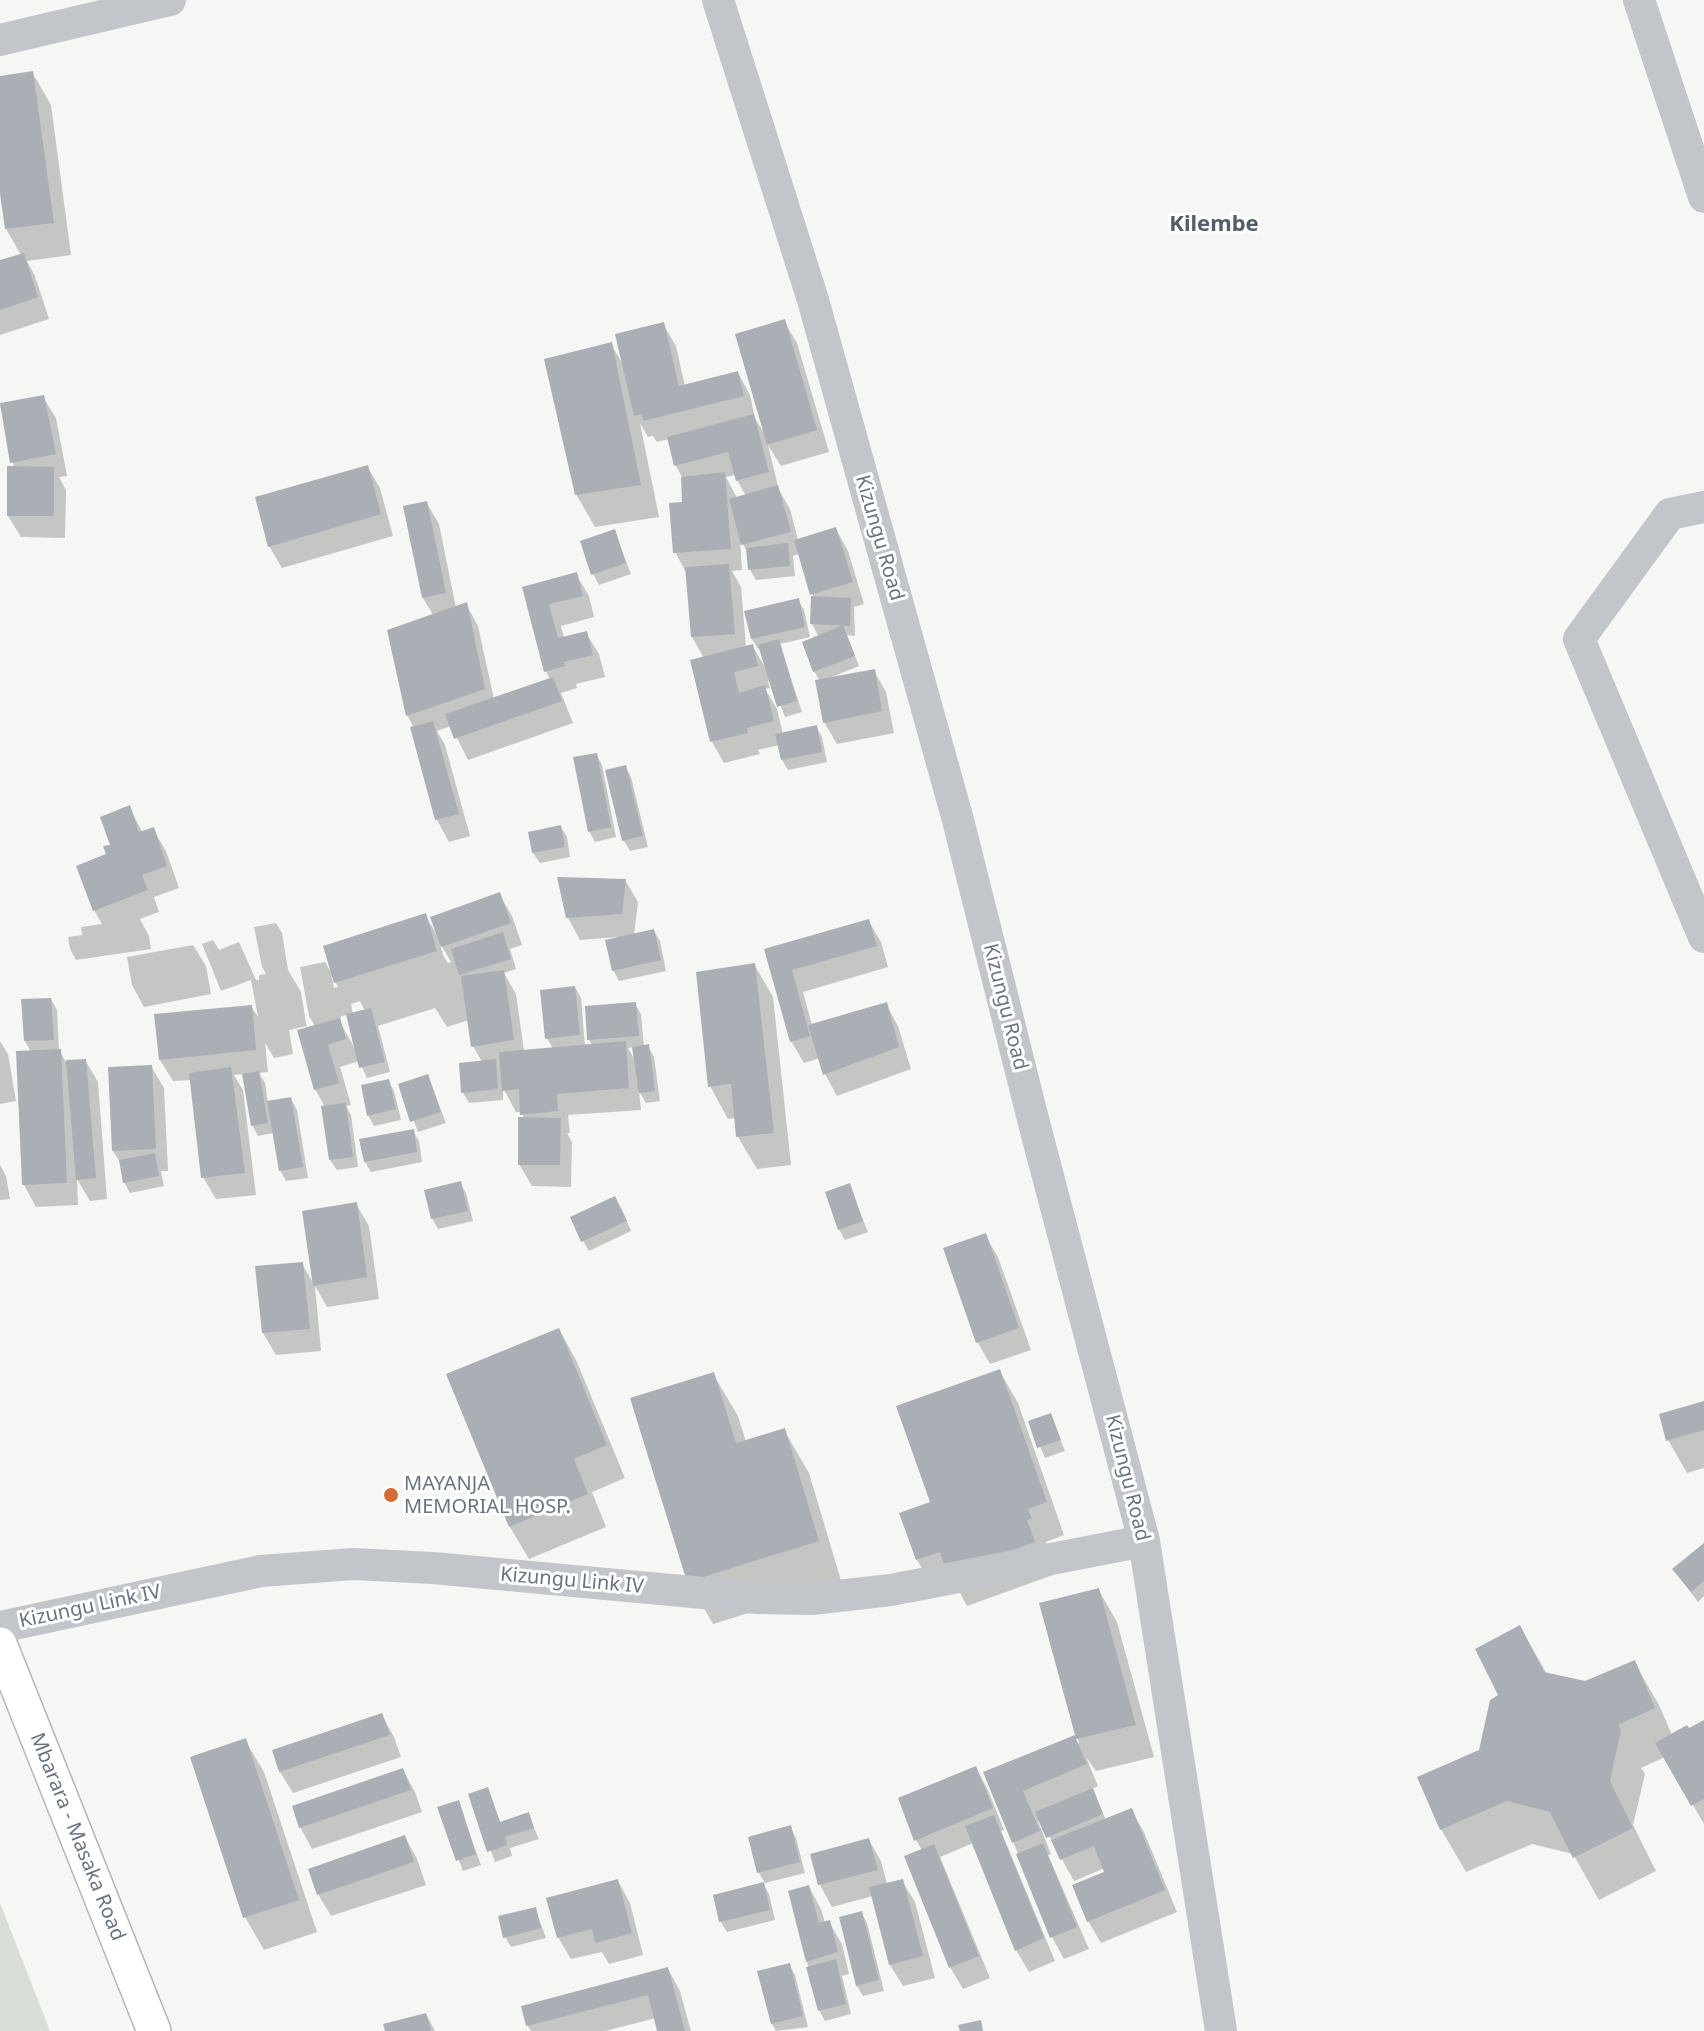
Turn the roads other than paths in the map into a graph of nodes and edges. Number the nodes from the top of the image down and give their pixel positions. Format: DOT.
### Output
graph roads {
  1 [pos="170,0"];
  2 [pos="718,0"];
  3 [pos="1640,0"];
  4 [pos="0,40"];
  5 [pos="1704,196"];
  6 [pos="1704,507"];
  7 [pos="1704,937"];
  8 [pos="1144,1541"];
  9 [pos="0,1626"];
  10 [pos="0,1644"];
  11 [pos="154,2031"];
  12 [pos="1221,2031"];
  1 -- 4 [label="street"];
  2 -- 8 [label="street, Kizungu Road"];
  3 -- 5 [label="street"];
  6 -- 7 [label="street"];
  8 -- 9 [label="street, Kizungu Link IV"];
  8 -- 12 [label="street, Kizungu Road"];
  10 -- 11 [label="main road, Mbarara - Masaka Road"];
}
